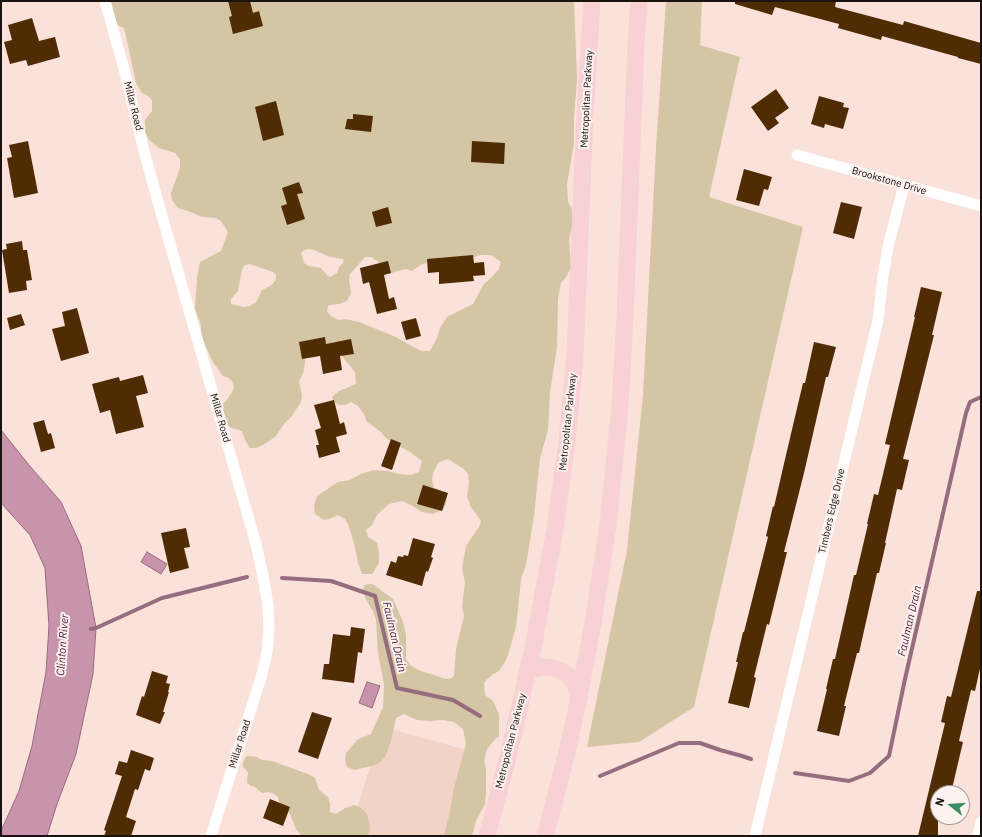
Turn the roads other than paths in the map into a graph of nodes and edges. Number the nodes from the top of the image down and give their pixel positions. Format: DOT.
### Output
graph roads {
  1 [pos="105,1"];
  2 [pos="592,1"];
  3 [pos="639,1"];
  4 [pos="797,155"];
  5 [pos="904,185"];
  6 [pos="981,206"];
  7 [pos="527,672"];
  8 [pos="579,698"];
  9 [pos="981,822"];
  10 [pos="211,836"];
  11 [pos="487,836"];
  12 [pos="545,836"];
  13 [pos="755,836"];
  14 [pos="978,836"];
  1 -- 10 [label="street, Millar Road"];
  2 -- 7 [label="main road, Metropolitan Parkway"];
  3 -- 8 [label="main road"];
  4 -- 5 [label="street, Brookstone Drive"];
  5 -- 6 [label="street, Brookstone Drive"];
  5 -- 13 [label="street, Timbers Edge Drive"];
  7 -- 8 [label="main road"];
  7 -- 11 [label="main road, Metropolitan Parkway"];
  8 -- 12 [label="main road"];
  9 -- 14 [label="street"];
}
